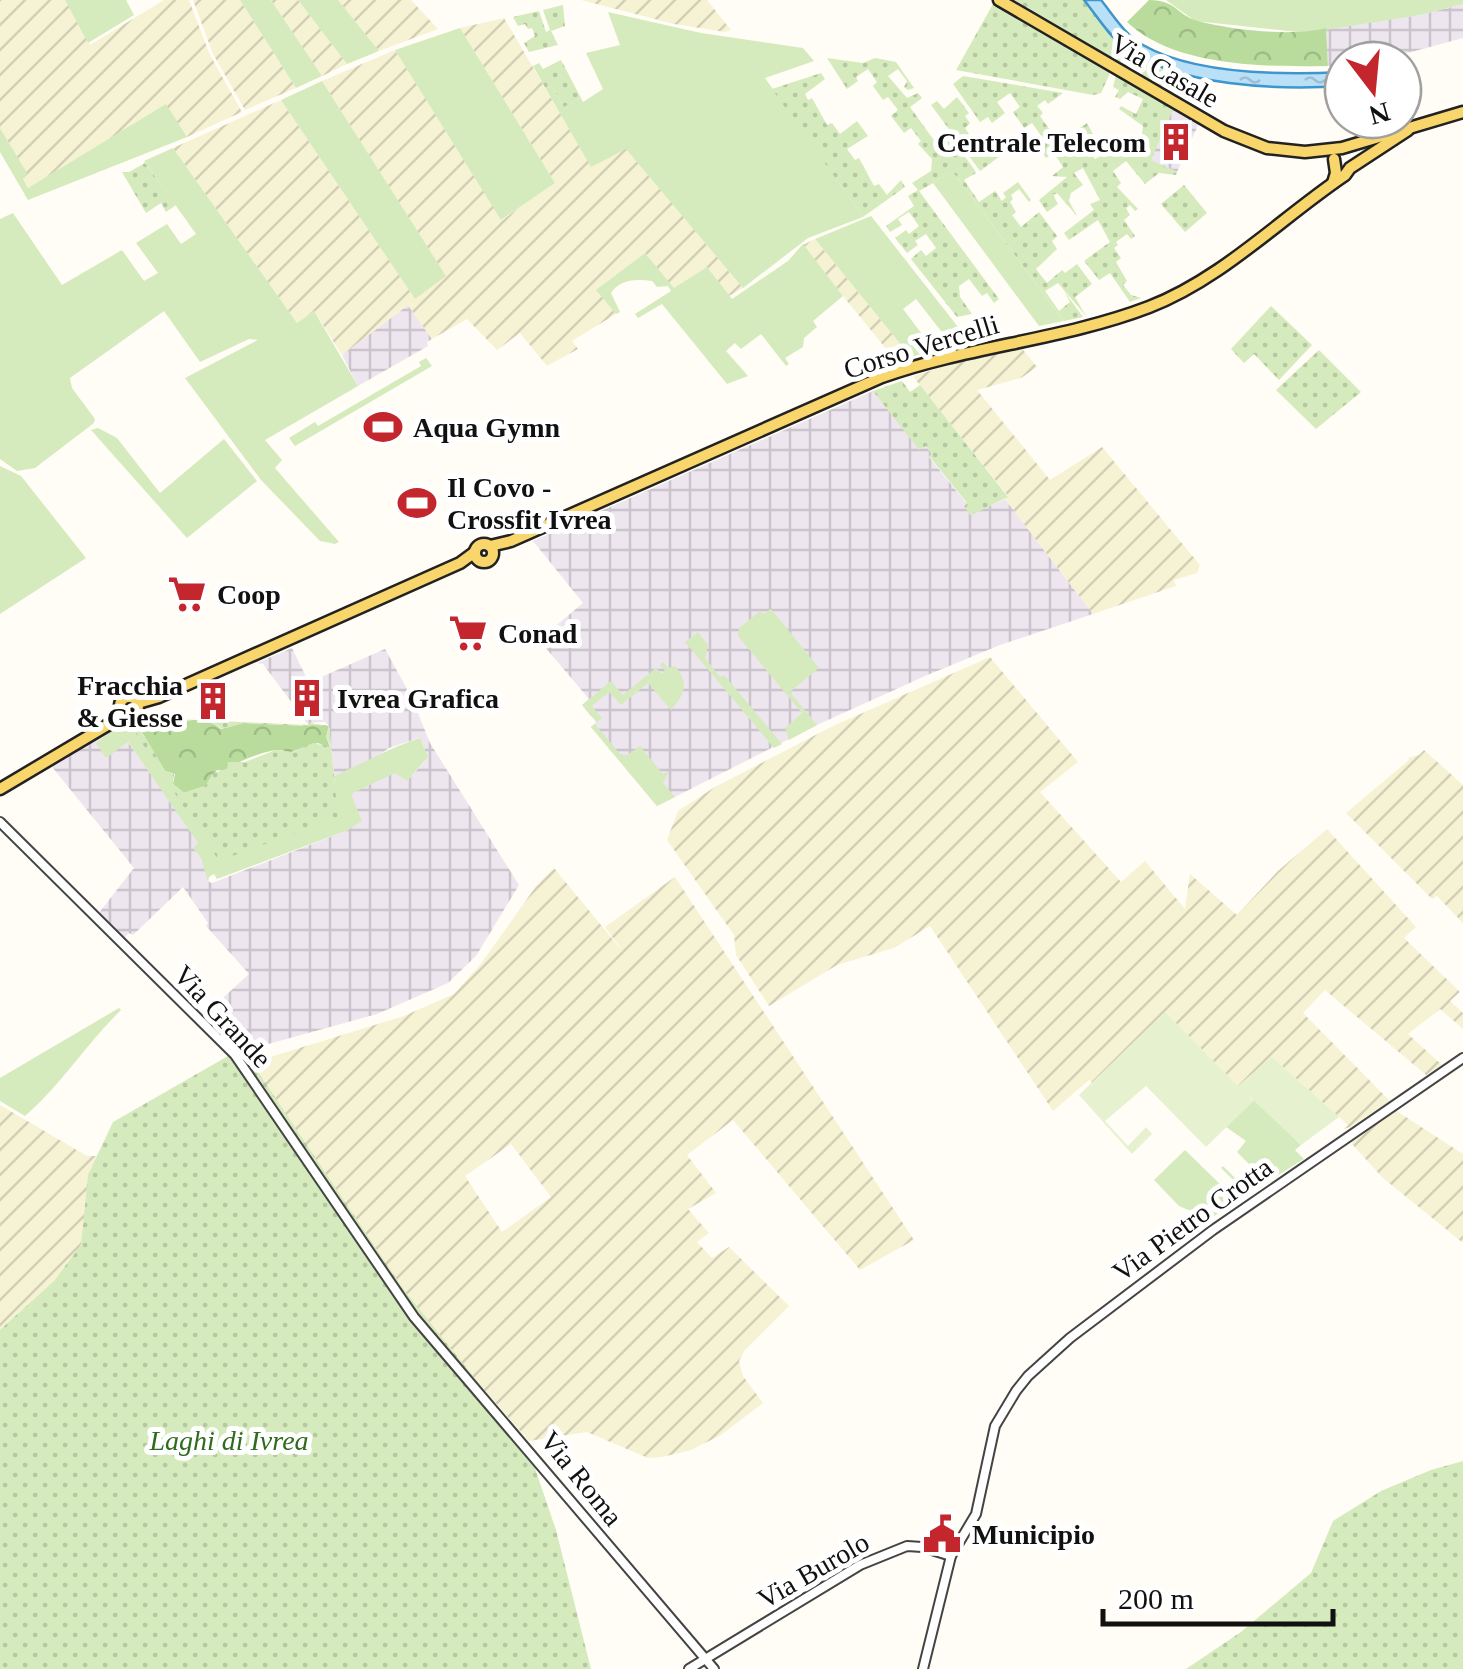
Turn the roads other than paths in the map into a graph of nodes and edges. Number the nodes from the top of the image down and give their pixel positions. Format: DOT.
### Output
graph roads {
  1 [pos="999,0"];
  2 [pos="1463,112"];
  3 [pos="1423,125"];
  4 [pos="1371,140"];
  5 [pos="1393,140"];
  6 [pos="1342,148"];
  7 [pos="1316,151"];
  8 [pos="1335,162"];
  9 [pos="1351,167"];
  10 [pos="1332,184"];
  11 [pos="0,789"];
  12 [pos="0,822"];
  13 [pos="1463,1058"];
  14 [pos="414,1317"];
  15 [pos="951,1556"];
  16 [pos="706,1661"];
  17 [pos="690,1669"];
  18 [pos="714,1669"];
  19 [pos="923,1669"];
  1 -- 7 [label="main road, Via Casale"];
  2 -- 3 [label="main road, Corso Vercelli"];
  4 -- 6 [label="main road, Corso Vercelli"];
  5 -- 9 [label="main road, Corso Vercelli"];
  6 -- 7 [label="main road, Via Casale"];
  6 -- 8 [label="main road"];
  6 -- 9 [label="main road"];
  7 -- 8 [label="main road, Via Casale"];
  8 -- 9 [label="main road, Via Casale"];
  8 -- 10 [label="main road"];
  9 -- 10 [label="main road, Corso Vercelli"];
  10 -- 11 [label="main road, Corso Vercelli"];
  12 -- 14 [label="street, Via Grande"];
  13 -- 15 [label="street, Via Pietro Crotta"];
  14 -- 16 [label="street, Via Roma"];
  15 -- 16 [label="street, Via Burolo"];
  15 -- 19 [label="street, Via Pietro Crotta"];
  16 -- 17 [label="street, Via Burolo"];
  16 -- 18 [label="street, Via Roma"];
}
